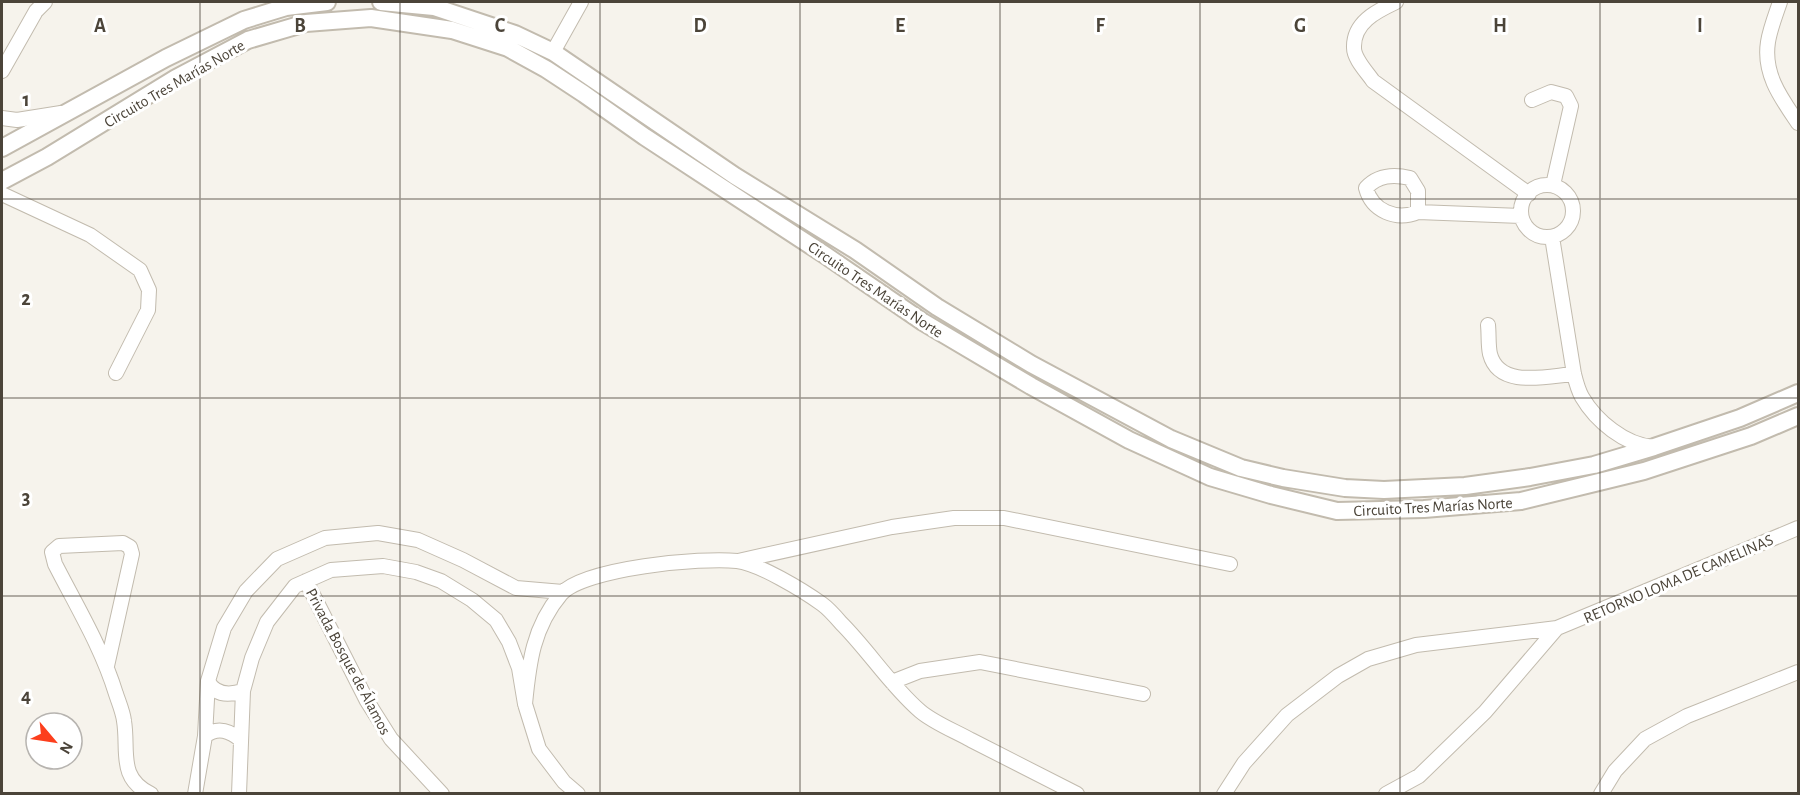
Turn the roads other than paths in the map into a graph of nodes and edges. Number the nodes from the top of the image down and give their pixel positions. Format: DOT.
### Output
graph roads {
  1 [pos="45,2"];
  2 [pos="327,2"];
  3 [pos="381,2"];
  4 [pos="581,2"];
  5 [pos="1396,2"];
  6 [pos="1780,2"];
  7 [pos="434,7"];
  8 [pos="427,25"];
  9 [pos="553,52"];
  10 [pos="2,71"];
  11 [pos="1532,100"];
  12 [pos="72,111"];
  13 [pos="2,118"];
  14 [pos="1798,123"];
  15 [pos="2,148"];
  16 [pos="2,181"];
  17 [pos="1553,185"];
  18 [pos="2,194"];
  19 [pos="1529,194"];
  20 [pos="1418,212"];
  21 [pos="1521,216"];
  22 [pos="1552,237"];
  23 [pos="937,307"];
  24 [pos="923,322"];
  25 [pos="1488,325"];
  26 [pos="116,373"];
  27 [pos="1574,374"];
  28 [pos="1798,393"];
  29 [pos="1798,416"];
  30 [pos="1654,447"];
  31 [pos="1798,528"];
  32 [pos="738,561"];
  33 [pos="1230,564"];
  34 [pos="306,581"];
  35 [pos="563,592"];
  36 [pos="1557,628"];
  37 [pos="107,666"];
  38 [pos="1798,672"];
  39 [pos="208,681"];
  40 [pos="892,682"];
  41 [pos="243,691"];
  42 [pos="1143,694"];
  43 [pos="525,704"];
  44 [pos="205,736"];
  45 [pos="241,740"];
  46 [pos="151,794"];
  47 [pos="195,794"];
  48 [pos="239,794"];
  49 [pos="442,794"];
  50 [pos="578,794"];
  51 [pos="1077,794"];
  52 [pos="1224,794"];
  53 [pos="1386,794"];
  54 [pos="1600,794"];
  1 -- 10 [label="street"];
  2 -- 12 [label="street, Circuito Tres Marías Norte"];
  3 -- 7 [label="street, Circuito Tres Marías Norte"];
  4 -- 9 [label="street"];
  5 -- 19 [label="street"];
  6 -- 14 [label="street"];
  7 -- 8 [label="street"];
  7 -- 9 [label="street, Circuito Tres Marías Norte"];
  8 -- 16 [label="street, Circuito Tres Marías Norte"];
  8 -- 24 [label="street, Circuito Tres Marías Norte"];
  9 -- 23 [label="street, Circuito Tres Marías Norte"];
  11 -- 17 [label="street"];
  12 -- 13 [label="street"];
  12 -- 15 [label="street, Circuito Tres Marías Norte"];
  17 -- 19 [label="street"];
  17 -- 22 [label="street"];
  18 -- 26 [label="street"];
  19 -- 21 [label="street"];
  20 -- 21 [label="street"];
  21 -- 22 [label="street"];
  22 -- 27 [label="street"];
  23 -- 24 [label="street"];
  23 -- 30 [label="street, Circuito Tres Marías Norte"];
  24 -- 29 [label="street, Circuito Tres Marías Norte"];
  25 -- 27 [label="street"];
  27 -- 30 [label="street"];
  28 -- 30 [label="street, Circuito Tres Marías Norte"];
  31 -- 36 [label="street, RETORNO LOMA DE CAMELINAS"];
  32 -- 33 [label="street"];
  32 -- 35 [label="street"];
  32 -- 40 [label="street"];
  34 -- 41 [label="street"];
  34 -- 43 [label="street"];
  34 -- 49 [label="street, Privada Bosque de Álamos"];
  35 -- 39 [label="street"];
  35 -- 43 [label="street"];
  36 -- 52 [label="street"];
  36 -- 53 [label="street"];
  37 -- 37 [label="street"];
  37 -- 46 [label="street"];
  38 -- 54 [label="street"];
  39 -- 41 [label="street"];
  39 -- 44 [label="street"];
  40 -- 42 [label="street"];
  40 -- 51 [label="street"];
  41 -- 45 [label="street"];
  43 -- 50 [label="street"];
  44 -- 45 [label="street"];
  44 -- 47 [label="street"];
  45 -- 48 [label="street"];
}
